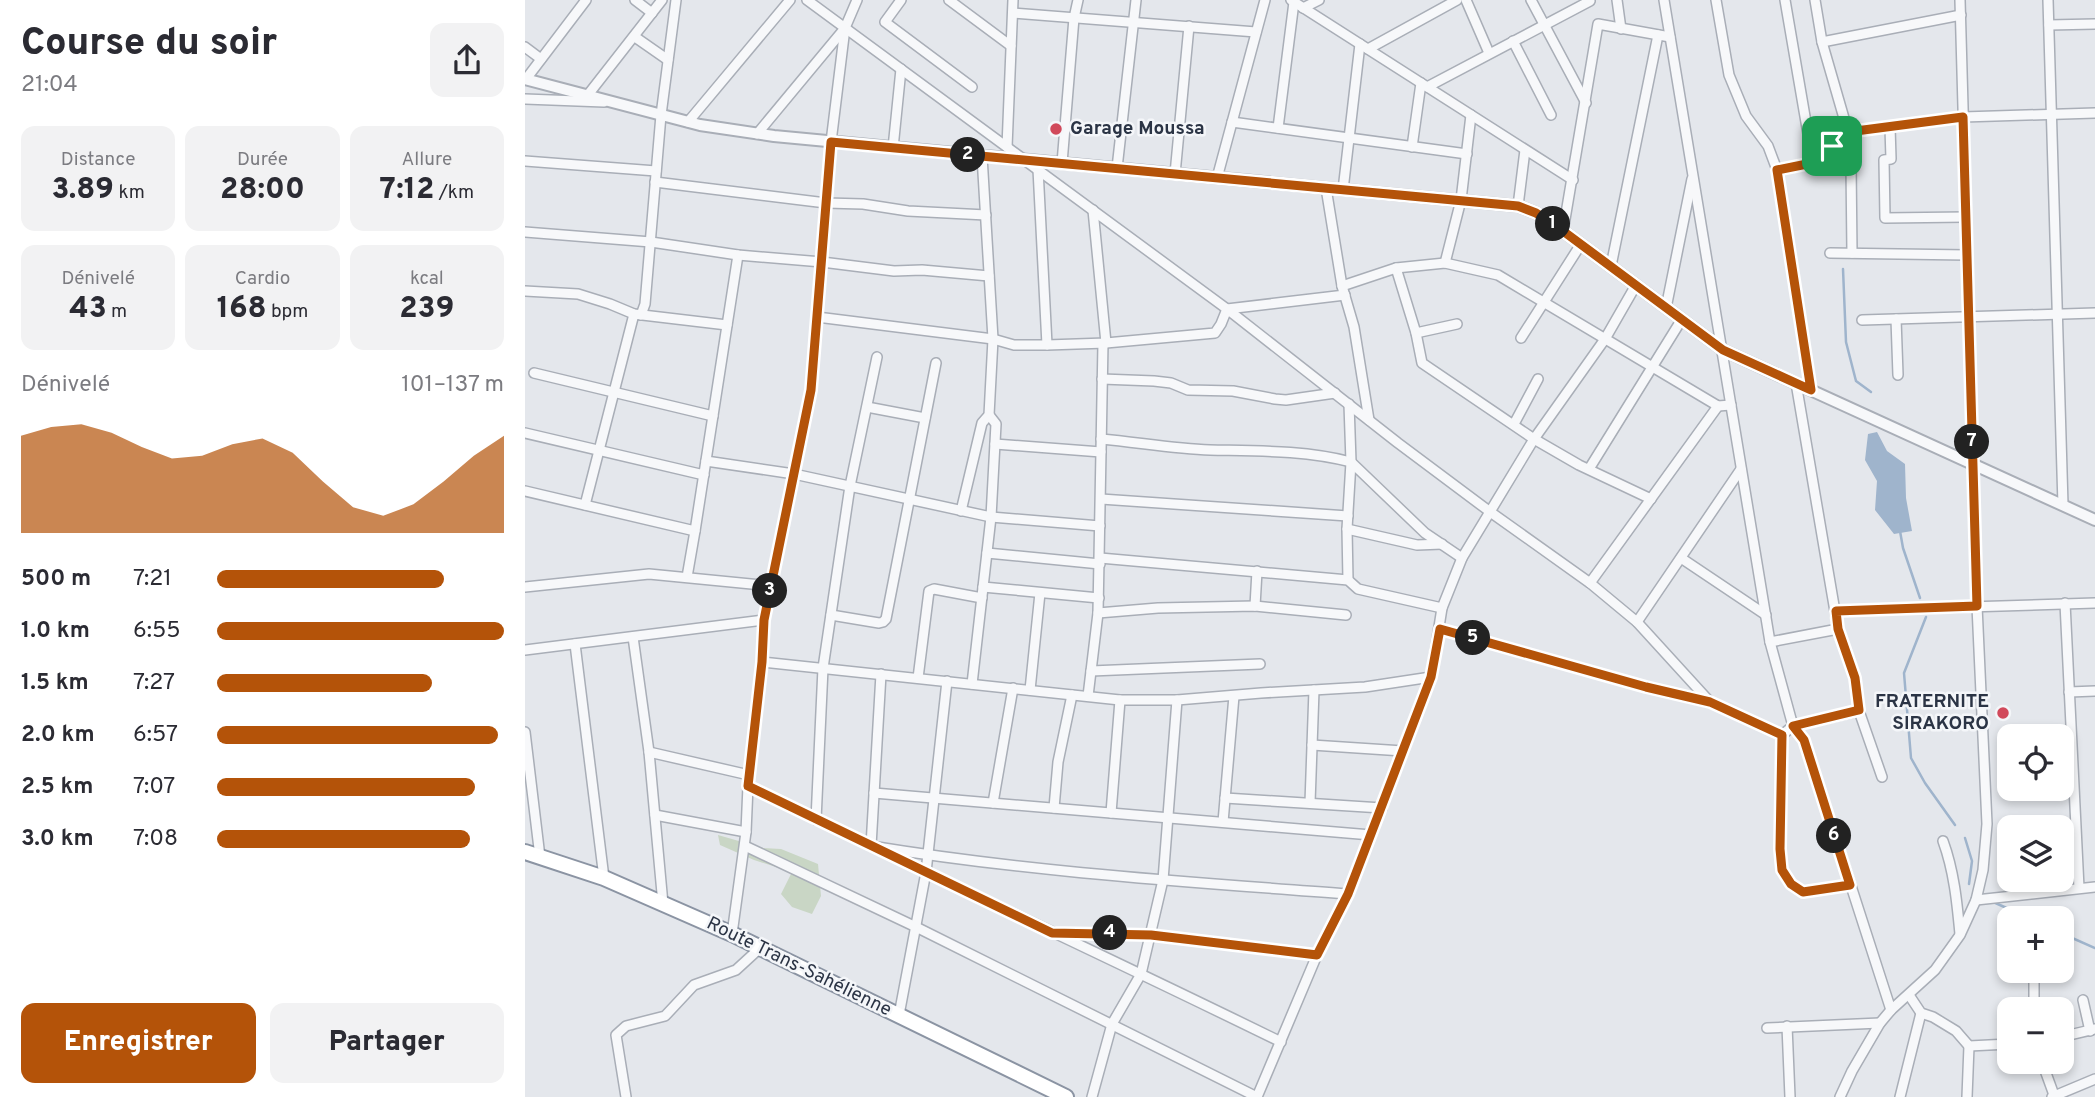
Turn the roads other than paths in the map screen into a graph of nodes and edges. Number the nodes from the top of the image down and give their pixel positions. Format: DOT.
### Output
graph roads {
  1 [pos="586,0"];
  2 [pos="635,0"];
  3 [pos="662,0"];
  4 [pos="676,0"];
  5 [pos="790,0"];
  6 [pos="807,0"];
  7 [pos="856,0"];
  8 [pos="901,0"];
  9 [pos="950,0"];
  10 [pos="1013,0"];
  11 [pos="1078,0"];
  12 [pos="1136,0"];
  13 [pos="1265,0"];
  14 [pos="1319,0"];
  15 [pos="1457,0"];
  16 [pos="1466,0"];
  17 [pos="1531,0"];
  18 [pos="1617,0"];
  19 [pos="1664,0"];
  20 [pos="1716,0"];
  21 [pos="1785,0"];
  22 [pos="1815,0"];
  23 [pos="1960,0"];
  24 [pos="2048,0"];
  25 [pos="1292,1"];
  26 [pos="1590,1"];
  27 [pos="1303,8"];
  28 [pos="652,13"];
  29 [pos="1013,13"];
  30 [pos="1961,15"];
  31 [pos="1074,18"];
  32 [pos="1132,22"];
  33 [pos="2095,24"];
  34 [pos="1543,25"];
  35 [pos="2049,25"];
  36 [pos="1189,26"];
  37 [pos="845,27"];
  38 [pos="1621,29"];
  39 [pos="1256,32"];
  40 [pos="1658,35"];
  41 [pos="635,37"];
  42 [pos="1671,37"];
  43 [pos="1513,41"];
  44 [pos="1822,42"];
  45 [pos="1011,46"];
  46 [pos="525,47"];
  47 [pos="1364,47"];
  48 [pos="1489,53"];
  49 [pos="541,59"];
  50 [pos="668,60"];
  51 [pos="901,69"];
  52 [pos="525,79"];
  53 [pos="1424,85"];
  54 [pos="972,88"];
  55 [pos="587,96"];
  56 [pos="525,99"];
  57 [pos="609,102"];
  58 [pos="1585,103"];
  59 [pos="2095,113"];
  60 [pos="2051,114"];
  61 [pos="661,115"];
  62 [pos="1471,115"];
  63 [pos="1551,115"];
  64 [pos="1963,117"];
  65 [pos="688,122"];
  66 [pos="1232,122"];
  67 [pos="1890,127"];
  68 [pos="1277,128"];
  69 [pos="1848,132"];
  70 [pos="757,134"];
  71 [pos="1350,138"];
  72 [pos="831,142"];
  73 [pos="1832,146"];
  74 [pos="1412,147"];
  75 [pos="893,148"];
  76 [pos="1007,148"];
  77 [pos="1525,150"];
  78 [pos="1467,154"];
  79 [pos="982,156"];
  80 [pos="1022,160"];
  81 [pos="525,161"];
  82 [pos="1062,163"];
  83 [pos="1812,163"];
  84 [pos="1117,168"];
  85 [pos="1038,169"];
  86 [pos="1777,170"];
  87 [pos="656,171"];
  88 [pos="1693,172"];
  89 [pos="1175,174"];
  90 [pos="1217,178"];
  91 [pos="1573,180"];
  92 [pos="655,182"];
  93 [pos="1326,188"];
  94 [pos="1343,190"];
  95 [pos="1461,200"];
  96 [pos="826,203"];
  97 [pos="1518,206"];
  98 [pos="1093,211"];
  99 [pos="986,215"];
  100 [pos="1966,217"];
  101 [pos="1563,231"];
  102 [pos="525,232"];
  103 [pos="651,242"];
  104 [pos="1581,244"];
  105 [pos="1829,253"];
  106 [pos="1852,253"];
  107 [pos="738,255"];
  108 [pos="1967,255"];
  109 [pos="822,262"];
  110 [pos="1445,263"];
  111 [pos="1611,266"];
  112 [pos="1396,268"];
  113 [pos="989,276"];
  114 [pos="1636,285"];
  115 [pos="1344,290"];
  116 [pos="525,291"];
  117 [pos="1544,302"];
  118 [pos="1666,308"];
  119 [pos="1227,310"];
  120 [pos="2095,313"];
  121 [pos="638,314"];
  122 [pos="2057,314"];
  123 [pos="817,317"];
  124 [pos="1969,317"];
  125 [pos="1682,319"];
  126 [pos="1896,319"];
  127 [pos="1862,320"];
  128 [pos="1457,324"];
  129 [pos="727,326"];
  130 [pos="1416,333"];
  131 [pos="1521,338"];
  132 [pos="993,339"];
  133 [pos="1605,339"];
  134 [pos="1105,343"];
  135 [pos="1047,345"];
  136 [pos="1723,350"];
  137 [pos="877,357"];
  138 [pos="936,363"];
  139 [pos="1652,367"];
  140 [pos="534,373"];
  141 [pos="1898,375"];
  142 [pos="1102,379"];
  143 [pos="1538,379"];
  144 [pos="1796,383"];
  145 [pos="1811,390"];
  146 [pos="615,392"];
  147 [pos="1335,393"];
  148 [pos="1349,404"];
  149 [pos="1731,405"];
  150 [pos="1718,406"];
  151 [pos="867,407"];
  152 [pos="989,415"];
  153 [pos="713,416"];
  154 [pos="925,418"];
  155 [pos="1369,420"];
  156 [pos="1514,424"];
  157 [pos="525,433"];
  158 [pos="1101,439"];
  159 [pos="1534,439"];
  160 [pos="995,444"];
  161 [pos="600,451"];
  162 [pos="1101,452"];
  163 [pos="706,460"];
  164 [pos="1351,462"];
  165 [pos="1973,465"];
  166 [pos="1589,469"];
  167 [pos="1741,469"];
  168 [pos="794,474"];
  169 [pos="703,475"];
  170 [pos="851,486"];
  171 [pos="525,491"];
  172 [pos="909,499"];
  173 [pos="1101,499"];
  174 [pos="1651,499"];
  175 [pos="585,505"];
  176 [pos="2063,505"];
  177 [pos="961,511"];
  178 [pos="1489,511"];
  179 [pos="1347,516"];
  180 [pos="991,517"];
  181 [pos="2095,520"];
  182 [pos="1100,526"];
  183 [pos="1347,529"];
  184 [pos="695,531"];
  185 [pos="1442,544"];
  186 [pos="987,554"];
  187 [pos="1462,558"];
  188 [pos="1681,558"];
  189 [pos="1100,561"];
  190 [pos="1257,571"];
  191 [pos="687,577"];
  192 [pos="1347,580"];
  193 [pos="1590,583"];
  194 [pos="771,586"];
  195 [pos="525,587"];
  196 [pos="983,587"];
  197 [pos="1039,593"];
  198 [pos="982,598"];
  199 [pos="1099,598"];
  200 [pos="2065,603"];
  201 [pos="2095,603"];
  202 [pos="1255,606"];
  203 [pos="1977,606"];
  204 [pos="1442,608"];
  205 [pos="1836,611"];
  206 [pos="1098,613"];
  207 [pos="831,615"];
  208 [pos="1346,615"];
  209 [pos="1766,615"];
  210 [pos="764,620"];
  211 [pos="1637,622"];
  212 [pos="1440,629"];
  213 [pos="1838,629"];
  214 [pos="633,637"];
  215 [pos="1770,642"];
  216 [pos="575,644"];
  217 [pos="525,650"];
  218 [pos="762,662"];
  219 [pos="1261,664"];
  220 [pos="823,668"];
  221 [pos="1091,671"];
  222 [pos="881,674"];
  223 [pos="1431,677"];
  224 [pos="918,678"];
  225 [pos="947,681"];
  226 [pos="972,684"];
  227 [pos="1013,688"];
  228 [pos="1030,690"];
  229 [pos="1314,690"];
  230 [pos="2095,691"];
  231 [pos="2069,692"];
  232 [pos="1072,695"];
  233 [pos="1088,696"];
  234 [pos="1234,696"];
  235 [pos="1120,700"];
  236 [pos="1177,700"];
  237 [pos="1710,702"];
  238 [pos="1859,710"];
  239 [pos="1793,726"];
  240 [pos="525,732"];
  241 [pos="1782,735"];
  242 [pos="1312,745"];
  243 [pos="649,751"];
  244 [pos="1403,751"];
  245 [pos="527,769"];
  246 [pos="749,775"];
  247 [pos="1882,778"];
  248 [pos="748,786"];
  249 [pos="874,793"];
  250 [pos="934,797"];
  251 [pos="1225,798"];
  252 [pos="993,803"];
  253 [pos="1310,803"];
  254 [pos="1054,808"];
  255 [pos="1382,808"];
  256 [pos="1111,813"];
  257 [pos="655,815"];
  258 [pos="1169,818"];
  259 [pos="816,820"];
  260 [pos="1223,822"];
  261 [pos="747,832"];
  262 [pos="1371,835"];
  263 [pos="1943,841"];
  264 [pos="745,846"];
  265 [pos="871,846"];
  266 [pos="525,852"];
  267 [pos="926,855"];
  268 [pos="540,857"];
  269 [pos="926,872"];
  270 [pos="604,878"];
  271 [pos="1163,880"];
  272 [pos="1850,885"];
  273 [pos="2095,887"];
  274 [pos="2079,888"];
  275 [pos="1348,894"];
  276 [pos="1976,900"];
  277 [pos="663,904"];
  278 [pos="916,927"];
  279 [pos="1052,933"];
  280 [pos="732,934"];
  281 [pos="1151,935"];
  282 [pos="1960,935"];
  283 [pos="760,948"];
  284 [pos="1317,955"];
  285 [pos="1142,974"];
  286 [pos="1909,995"];
  287 [pos="2083,1000"];
  288 [pos="1891,1010"];
  289 [pos="1921,1013"];
  290 [pos="899,1015"];
  291 [pos="1880,1023"];
  292 [pos="1112,1024"];
  293 [pos="1787,1026"];
  294 [pos="1767,1028"];
  295 [pos="2093,1030"];
  296 [pos="2074,1034"];
  297 [pos="1281,1042"];
  298 [pos="1997,1045"];
  299 [pos="1969,1046"];
  300 [pos="2046,1074"];
  301 [pos="2095,1079"];
  302 [pos="2053,1096"];
  303 [pos="626,1097"];
  304 [pos="1066,1097"];
  305 [pos="1092,1097"];
  306 [pos="1257,1097"];
  307 [pos="1790,1097"];
  308 [pos="1840,1097"];
  309 [pos="1900,1097"];
  310 [pos="1967,1097"];
  1 -- 49 [label="street"];
  2 -- 28 [label="street"];
  3 -- 28 [label="street"];
  4 -- 50 [label="street"];
  5 -- 65 [label="street"];
  6 -- 37 [label="street"];
  7 -- 37 [label="street"];
  8 -- 54 [label="street"];
  9 -- 45 [label="street"];
  10 -- 29 [label="street"];
  11 -- 31 [label="street"];
  12 -- 32 [label="street"];
  13 -- 39 [label="street"];
  14 -- 27 [label="street"];
  15 -- 47 [label="street"];
  16 -- 48 [label="street"];
  17 -- 34 [label="street"];
  18 -- 38 [label="street"];
  19 -- 42 [label="street"];
  20 -- 86 [label="street"];
  21 -- 83 [label="street"];
  22 -- 44 [label="street"];
  23 -- 30 [label="street"];
  24 -- 35 [label="street"];
  25 -- 27 [label="street"];
  25 -- 68 [label="street"];
  26 -- 34 [label="street"];
  27 -- 47 [label="street"];
  28 -- 41 [label="street"];
  29 -- 31 [label="street"];
  29 -- 45 [label="street"];
  30 -- 44 [label="street"];
  30 -- 64 [label="street"];
  31 -- 32 [label="street"];
  31 -- 82 [label="street"];
  32 -- 36 [label="street"];
  32 -- 84 [label="street"];
  33 -- 35 [label="street"];
  34 -- 43 [label="street"];
  34 -- 58 [label="street"];
  35 -- 60 [label="street"];
  36 -- 39 [label="street"];
  36 -- 89 [label="street"];
  37 -- 51 [label="street"];
  37 -- 70 [label="street"];
  37 -- 72 [label="street"];
  38 -- 40 [label="street"];
  38 -- 58 [label="street"];
  39 -- 66 [label="street"];
  40 -- 42 [label="street"];
  40 -- 111 [label="street"];
  41 -- 50 [label="street"];
  41 -- 55 [label="street"];
  42 -- 88 [label="street"];
  43 -- 48 [label="street"];
  43 -- 63 [label="street"];
  44 -- 69 [label="street"];
  45 -- 76 [label="street"];
  46 -- 49 [label="street"];
  47 -- 53 [label="street"];
  47 -- 71 [label="street"];
  48 -- 53 [label="street"];
  49 -- 52 [label="street"];
  50 -- 61 [label="street"];
  51 -- 75 [label="street"];
  51 -- 76 [label="street"];
  52 -- 55 [label="street"];
  53 -- 62 [label="street"];
  53 -- 74 [label="street"];
  55 -- 57 [label="street"];
  56 -- 57 [label="street"];
  57 -- 61 [label="street"];
  58 -- 91 [label="street"];
  59 -- 60 [label="street"];
  60 -- 64 [label="street"];
  60 -- 122 [label="street"];
  61 -- 65 [label="street"];
  61 -- 87 [label="street"];
  62 -- 77 [label="street"];
  62 -- 78 [label="street"];
  64 -- 67 [label="street"];
  64 -- 100 [label="street"];
  65 -- 70 [label="street"];
  66 -- 68 [label="street"];
  66 -- 90 [label="street"];
  67 -- 69 [label="street"];
  67 -- 100 [label="street"];
  68 -- 71 [label="street"];
  69 -- 73 [label="street"];
  70 -- 72 [label="street"];
  71 -- 74 [label="street"];
  71 -- 94 [label="street"];
  72 -- 75 [label="street"];
  72 -- 96 [label="street"];
  73 -- 83 [label="street"];
  73 -- 106 [label="street"];
  74 -- 78 [label="street"];
  75 -- 79 [label="street"];
  76 -- 80 [label="street"];
  77 -- 91 [label="street"];
  77 -- 97 [label="street"];
  78 -- 95 [label="street"];
  79 -- 80 [label="street"];
  79 -- 99 [label="street"];
  80 -- 82 [label="street"];
  80 -- 85 [label="street"];
  81 -- 87 [label="street"];
  82 -- 84 [label="street"];
  83 -- 86 [label="street"];
  84 -- 89 [label="street"];
  85 -- 98 [label="street"];
  85 -- 135 [label="street"];
  86 -- 145 [label="street"];
  87 -- 92 [label="street"];
  88 -- 118 [label="street"];
  88 -- 136 [label="street"];
  89 -- 90 [label="street"];
  90 -- 93 [label="street"];
  91 -- 101 [label="street"];
  92 -- 96 [label="street"];
  92 -- 103 [label="street"];
  93 -- 94 [label="street"];
  93 -- 115 [label="street"];
  94 -- 95 [label="street"];
  95 -- 97 [label="street"];
  95 -- 110 [label="street"];
  96 -- 99 [label="street"];
  96 -- 109 [label="street"];
  97 -- 101 [label="street"];
  98 -- 119 [label="street"];
  98 -- 134 [label="street"];
  99 -- 113 [label="street"];
  100 -- 108 [label="street"];
  101 -- 104 [label="street"];
  102 -- 103 [label="street"];
  103 -- 107 [label="street"];
  103 -- 121 [label="street"];
  104 -- 111 [label="street"];
  104 -- 117 [label="street"];
  105 -- 106 [label="street"];
  106 -- 108 [label="street"];
  107 -- 109 [label="street"];
  107 -- 129 [label="street"];
  108 -- 124 [label="street"];
  109 -- 113 [label="street"];
  109 -- 123 [label="street"];
  110 -- 112 [label="street"];
  110 -- 117 [label="street"];
  111 -- 114 [label="street"];
  112 -- 115 [label="street"];
  112 -- 130 [label="street"];
  113 -- 132 [label="street"];
  114 -- 118 [label="street"];
  114 -- 133 [label="street"];
  115 -- 119 [label="street"];
  115 -- 155 [label="street"];
  116 -- 121 [label="street"];
  117 -- 131 [label="street"];
  117 -- 133 [label="street"];
  118 -- 125 [label="street"];
  119 -- 134 [label="street"];
  119 -- 147 [label="street"];
  120 -- 122 [label="street"];
  121 -- 129 [label="street"];
  121 -- 146 [label="street"];
  122 -- 124 [label="street"];
  122 -- 176 [label="street"];
  123 -- 132 [label="street"];
  123 -- 168 [label="street"];
  124 -- 126 [label="street"];
  124 -- 165 [label="street"];
  125 -- 136 [label="street"];
  125 -- 139 [label="street"];
  126 -- 127 [label="street"];
  126 -- 141 [label="street"];
  128 -- 130 [label="street"];
  129 -- 153 [label="street"];
  130 -- 156 [label="street"];
  132 -- 135 [label="street"];
  132 -- 152 [label="street"];
  133 -- 139 [label="street"];
  133 -- 159 [label="street"];
  134 -- 135 [label="street"];
  134 -- 142 [label="street"];
  136 -- 144 [label="street"];
  136 -- 149 [label="street"];
  137 -- 151 [label="street"];
  138 -- 154 [label="street"];
  139 -- 150 [label="street"];
  139 -- 166 [label="street"];
  140 -- 146 [label="street"];
  142 -- 147 [label="street"];
  142 -- 158 [label="street"];
  143 -- 156 [label="street"];
  144 -- 145 [label="street"];
  144 -- 205 [label="street"];
  145 -- 165 [label="street"];
  146 -- 153 [label="street"];
  146 -- 161 [label="street"];
  147 -- 148 [label="street"];
  148 -- 155 [label="street"];
  148 -- 164 [label="street"];
  149 -- 150 [label="street"];
  149 -- 167 [label="street"];
  150 -- 174 [label="street"];
  151 -- 154 [label="street"];
  151 -- 170 [label="street"];
  152 -- 160 [label="street"];
  152 -- 177 [label="street"];
  153 -- 163 [label="street"];
  154 -- 172 [label="street"];
  155 -- 178 [label="street"];
  156 -- 159 [label="street"];
  157 -- 161 [label="street"];
  158 -- 162 [label="street"];
  158 -- 164 [label="street"];
  159 -- 166 [label="street"];
  159 -- 178 [label="street"];
  160 -- 162 [label="street"];
  160 -- 180 [label="street"];
  161 -- 169 [label="street"];
  161 -- 175 [label="street"];
  162 -- 173 [label="street"];
  163 -- 168 [label="street"];
  163 -- 169 [label="street"];
  164 -- 179 [label="street"];
  164 -- 185 [label="street"];
  165 -- 176 [label="street"];
  165 -- 203 [label="street"];
  166 -- 174 [label="street"];
  167 -- 188 [label="street"];
  167 -- 209 [label="street"];
  168 -- 170 [label="street"];
  168 -- 194 [label="street"];
  169 -- 184 [label="street"];
  170 -- 172 [label="street"];
  170 -- 207 [label="street"];
  171 -- 175 [label="street"];
  172 -- 177 [label="street"];
  172 -- 207 [label="street"];
  173 -- 179 [label="street"];
  173 -- 182 [label="street"];
  174 -- 193 [label="street"];
  175 -- 184 [label="street"];
  176 -- 181 [label="street"];
  177 -- 180 [label="street"];
  178 -- 187 [label="street"];
  178 -- 193 [label="street"];
  179 -- 183 [label="street"];
  180 -- 182 [label="street"];
  180 -- 186 [label="street"];
  182 -- 189 [label="street"];
  183 -- 185 [label="street"];
  183 -- 192 [label="street"];
  184 -- 191 [label="street"];
  185 -- 187 [label="street"];
  186 -- 189 [label="street"];
  186 -- 196 [label="street"];
  187 -- 204 [label="street"];
  188 -- 209 [label="street"];
  188 -- 211 [label="street"];
  189 -- 190 [label="street"];
  189 -- 199 [label="street"];
  190 -- 192 [label="street"];
  190 -- 202 [label="street"];
  191 -- 194 [label="street"];
  191 -- 195 [label="street"];
  192 -- 204 [label="street"];
  193 -- 211 [label="street"];
  194 -- 210 [label="street"];
  196 -- 197 [label="street"];
  196 -- 198 [label="street"];
  197 -- 199 [label="street"];
  197 -- 228 [label="street"];
  198 -- 224 [label="street"];
  198 -- 226 [label="street"];
  199 -- 206 [label="street"];
  200 -- 201 [label="street"];
  200 -- 203 [label="street"];
  200 -- 231 [label="street"];
  202 -- 206 [label="street"];
  202 -- 208 [label="street"];
  203 -- 205 [label="street"];
  203 -- 276 [label="street"];
  204 -- 212 [label="street"];
  205 -- 213 [label="street"];
  206 -- 221 [label="street"];
  207 -- 220 [label="street"];
  209 -- 215 [label="street"];
  210 -- 214 [label="street"];
  210 -- 218 [label="street"];
  211 -- 237 [label="street"];
  212 -- 223 [label="street"];
  212 -- 237 [label="street"];
  213 -- 215 [label="street"];
  213 -- 238 [label="street"];
  214 -- 216 [label="street"];
  214 -- 243 [label="street"];
  215 -- 239 [label="street"];
  216 -- 217 [label="street"];
  216 -- 270 [label="street"];
  218 -- 220 [label="street"];
  218 -- 246 [label="street"];
  219 -- 221 [label="street"];
  220 -- 222 [label="street"];
  220 -- 259 [label="street"];
  221 -- 233 [label="street"];
  222 -- 224 [label="street"];
  222 -- 249 [label="street"];
  223 -- 229 [label="street"];
  223 -- 244 [label="street"];
  224 -- 225 [label="street"];
  225 -- 226 [label="street"];
  225 -- 250 [label="street"];
  226 -- 227 [label="street"];
  227 -- 228 [label="street"];
  227 -- 252 [label="street"];
  228 -- 232 [label="street"];
  229 -- 234 [label="street"];
  229 -- 242 [label="street"];
  230 -- 231 [label="street"];
  231 -- 274 [label="street"];
  232 -- 233 [label="street"];
  232 -- 254 [label="street"];
  233 -- 235 [label="street"];
  234 -- 236 [label="street"];
  234 -- 251 [label="street"];
  235 -- 236 [label="street"];
  235 -- 256 [label="street"];
  236 -- 258 [label="street"];
  237 -- 241 [label="street"];
  238 -- 239 [label="street"];
  238 -- 247 [label="street"];
  239 -- 241 [label="street"];
  239 -- 272 [label="street"];
  240 -- 245 [label="street"];
  241 -- 272 [label="street"];
  242 -- 244 [label="street"];
  242 -- 253 [label="street"];
  243 -- 246 [label="street"];
  243 -- 257 [label="street"];
  244 -- 255 [label="street"];
  245 -- 268 [label="street"];
  246 -- 248 [label="street"];
  248 -- 259 [label="street"];
  248 -- 261 [label="street"];
  249 -- 250 [label="street"];
  249 -- 265 [label="street"];
  250 -- 252 [label="street"];
  250 -- 267 [label="street"];
  251 -- 253 [label="street"];
  251 -- 260 [label="street"];
  252 -- 254 [label="street"];
  253 -- 255 [label="street"];
  254 -- 256 [label="street"];
  255 -- 262 [label="street"];
  256 -- 258 [label="street"];
  257 -- 261 [label="street"];
  257 -- 277 [label="street"];
  258 -- 260 [label="street"];
  258 -- 271 [label="street"];
  259 -- 265 [label="street"];
  260 -- 262 [label="street"];
  261 -- 264 [label="street"];
  262 -- 275 [label="street"];
  263 -- 282 [label="street"];
  264 -- 278 [label="street"];
  264 -- 280 [label="street"];
  265 -- 267 [label="street"];
  265 -- 269 [label="street"];
  266 -- 268 [label="highway, Route Trans-Sahélienne"];
  267 -- 269 [label="street"];
  267 -- 271 [label="street"];
  268 -- 270 [label="highway, Route Trans-Sahélienne"];
  269 -- 278 [label="street"];
  269 -- 279 [label="street"];
  270 -- 277 [label="highway, Route Trans-Sahélienne"];
  271 -- 275 [label="street"];
  271 -- 281 [label="street"];
  272 -- 288 [label="street"];
  273 -- 274 [label="street"];
  274 -- 276 [label="street"];
  275 -- 284 [label="street"];
  276 -- 282 [label="street"];
  277 -- 280 [label="highway, Route Trans-Sahélienne"];
  278 -- 290 [label="street"];
  278 -- 292 [label="street"];
  279 -- 281 [label="street"];
  279 -- 285 [label="street"];
  280 -- 283 [label="highway, Route Trans-Sahélienne"];
  281 -- 284 [label="street"];
  281 -- 285 [label="street"];
  282 -- 286 [label="street"];
  283 -- 290 [label="highway, Route Trans-Sahélienne"];
  283 -- 303 [label="street"];
  284 -- 297 [label="street"];
  285 -- 292 [label="street"];
  285 -- 297 [label="street"];
  286 -- 288 [label="street"];
  286 -- 289 [label="street"];
  287 -- 295 [label="street"];
  288 -- 291 [label="street"];
  289 -- 299 [label="street"];
  289 -- 309 [label="street"];
  290 -- 304 [label="highway, Route Trans-Sahélienne"];
  291 -- 293 [label="street"];
  291 -- 308 [label="street"];
  292 -- 305 [label="street"];
  292 -- 306 [label="street"];
  293 -- 294 [label="street"];
  293 -- 307 [label="street"];
  295 -- 296 [label="street"];
  297 -- 306 [label="street"];
  298 -- 299 [label="street"];
  299 -- 310 [label="street"];
  300 -- 302 [label="street"];
  301 -- 302 [label="street"];
}
